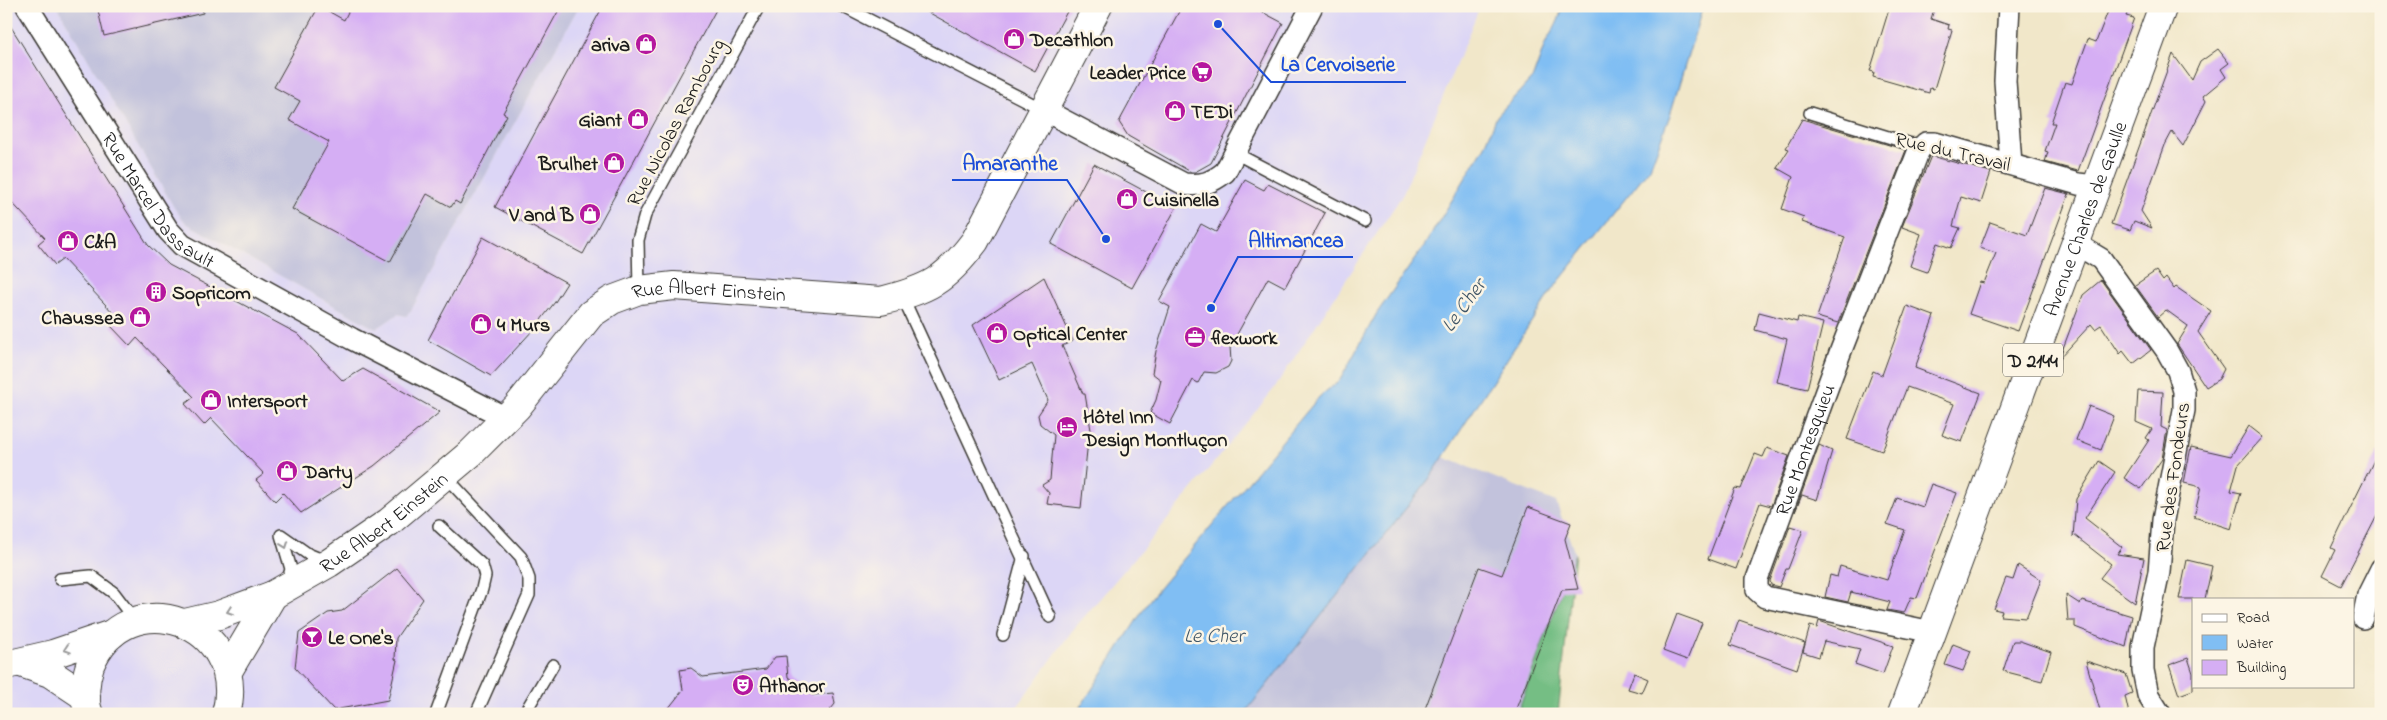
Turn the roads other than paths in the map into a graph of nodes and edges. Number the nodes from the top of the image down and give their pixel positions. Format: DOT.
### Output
graph roads {
  1 [pos="27,6"];
  2 [pos="759,6"];
  3 [pos="842,6"];
  4 [pos="1098,6"];
  5 [pos="1312,6"];
  6 [pos="2009,6"];
  7 [pos="2163,6"];
  8 [pos="1044,110"];
  9 [pos="1810,113"];
  10 [pos="1926,142"];
  11 [pos="1236,153"];
  12 [pos="2010,164"];
  13 [pos="2096,186"];
  14 [pos="1366,221"];
  15 [pos="2076,244"];
  16 [pos="639,290"];
  17 [pos="902,296"];
  18 [pos="506,418"];
  19 [pos="445,476"];
  20 [pos="439,526"];
  21 [pos="1024,556"];
  22 [pos="329,563"];
  23 [pos="2381,569"];
  24 [pos="60,579"];
  25 [pos="279,591"];
  26 [pos="1050,617"];
  27 [pos="2363,618"];
  28 [pos="136,622"];
  29 [pos="185,623"];
  30 [pos="1932,632"];
  31 [pos="112,634"];
  32 [pos="1003,635"];
  33 [pos="14,664"];
  34 [pos="553,665"];
  35 [pos="228,671"];
  36 [pos="87,705"];
  37 [pos="226,714"];
  38 [pos="436,714"];
  39 [pos="476,714"];
  40 [pos="524,714"];
  41 [pos="1902,714"];
  42 [pos="2160,714"];
  1 -- 18 [label="street, Rue Marcel Dassault"];
  2 -- 16 [label="lane, Rue Nicolas Rambourg"];
  3 -- 8 [label="lane"];
  4 -- 8 [label="street, Rue Albert Einstein"];
  5 -- 11 [label="street"];
  6 -- 12 [label="street"];
  7 -- 13 [label="street, Avenue Charles de Gaulle / D 2144"];
  8 -- 11 [label="street"];
  8 -- 17 [label="street, Rue Albert Einstein"];
  9 -- 10 [label="lane, Rue du Travail"];
  10 -- 12 [label="street, Rue du Travail"];
  10 -- 30 [label="street, Rue Montesquieu"];
  11 -- 14 [label="lane"];
  12 -- 13 [label="street, Rue du Travail"];
  13 -- 15 [label="street, Avenue Charles de Gaulle / D 2144"];
  15 -- 30 [label="street, Avenue Charles de Gaulle / D 2144"];
  15 -- 42 [label="street, Rue des Fondeurs"];
  16 -- 17 [label="street, Rue Albert Einstein"];
  16 -- 18 [label="street, Rue Albert Einstein"];
  17 -- 21 [label="lane"];
  18 -- 19 [label="street, Rue Albert Einstein"];
  19 -- 22 [label="street, Rue Albert Einstein"];
  19 -- 39 [label="lane"];
  20 -- 38 [label="lane"];
  21 -- 26 [label="lane"];
  21 -- 32 [label="lane"];
  22 -- 25 [label="street, Rue Albert Einstein"];
  22 -- 25 [label="lane, one-way"];
  23 -- 27 [label="street"];
  24 -- 28 [label="lane"];
  25 -- 29 [label="street, Rue Albert Einstein, one-way"];
  25 -- 35 [label="street, Rue Albert Einstein"];
  28 -- 29 [label="street"];
  28 -- 31 [label="street"];
  29 -- 35 [label="street"];
  30 -- 41 [label="street, Avenue Charles de Gaulle / D 2144"];
  31 -- 33 [label="street, one-way"];
  31 -- 36 [label="street"];
  33 -- 36 [label="street"];
  34 -- 40 [label="lane"];
  35 -- 37 [label="street"];
}
